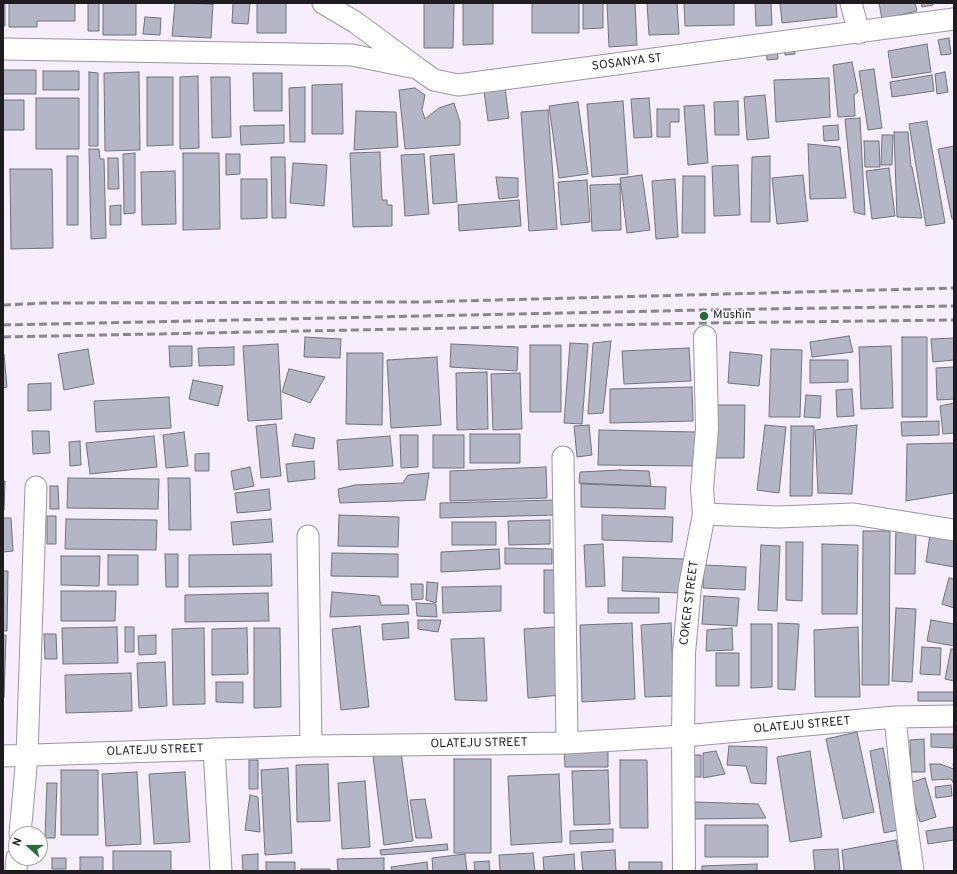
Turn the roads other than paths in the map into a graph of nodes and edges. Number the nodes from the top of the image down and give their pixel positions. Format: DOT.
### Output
graph roads {
  1 [pos="323,3"];
  2 [pos="851,3"];
  3 [pos="954,20"];
  4 [pos="859,33"];
  5 [pos="3,49"];
  6 [pos="417,68"];
  7 [pos="705,337"];
  8 [pos="563,457"];
  9 [pos="36,487"];
  10 [pos="704,514"];
  11 [pos="954,530"];
  12 [pos="308,536"];
  13 [pos="954,716"];
  14 [pos="895,717"];
  15 [pos="683,736"];
  16 [pos="567,743"];
  17 [pos="311,746"];
  18 [pos="214,749"];
  19 [pos="3,756"];
  20 [pos="27,756"];
  21 [pos="21,826"];
  22 [pos="222,871"];
  23 [pos="684,871"];
  24 [pos="913,871"];
  1 -- 6 [label="street, SOSANYA ST"];
  2 -- 4 [label="street"];
  3 -- 4 [label="street, SOSANYA ST"];
  4 -- 6 [label="street, SOSANYA ST"];
  5 -- 6 [label="street"];
  7 -- 10 [label="street, COKER STREET"];
  8 -- 16 [label="street"];
  9 -- 20 [label="street"];
  10 -- 11 [label="street"];
  10 -- 15 [label="street, COKER STREET"];
  12 -- 17 [label="street"];
  13 -- 14 [label="street, OLATEJU STREET"];
  14 -- 15 [label="street, OLATEJU STREET"];
  14 -- 24 [label="street"];
  15 -- 16 [label="street, OLATEJU STREET"];
  15 -- 23 [label="street, COKER STREET"];
  16 -- 17 [label="street, OLATEJU STREET"];
  17 -- 18 [label="street, OLATEJU STREET"];
  18 -- 20 [label="street, OLATEJU STREET"];
  18 -- 22 [label="street"];
  19 -- 20 [label="street, OLATEJU STREET"];
  20 -- 21 [label="street"];
}
